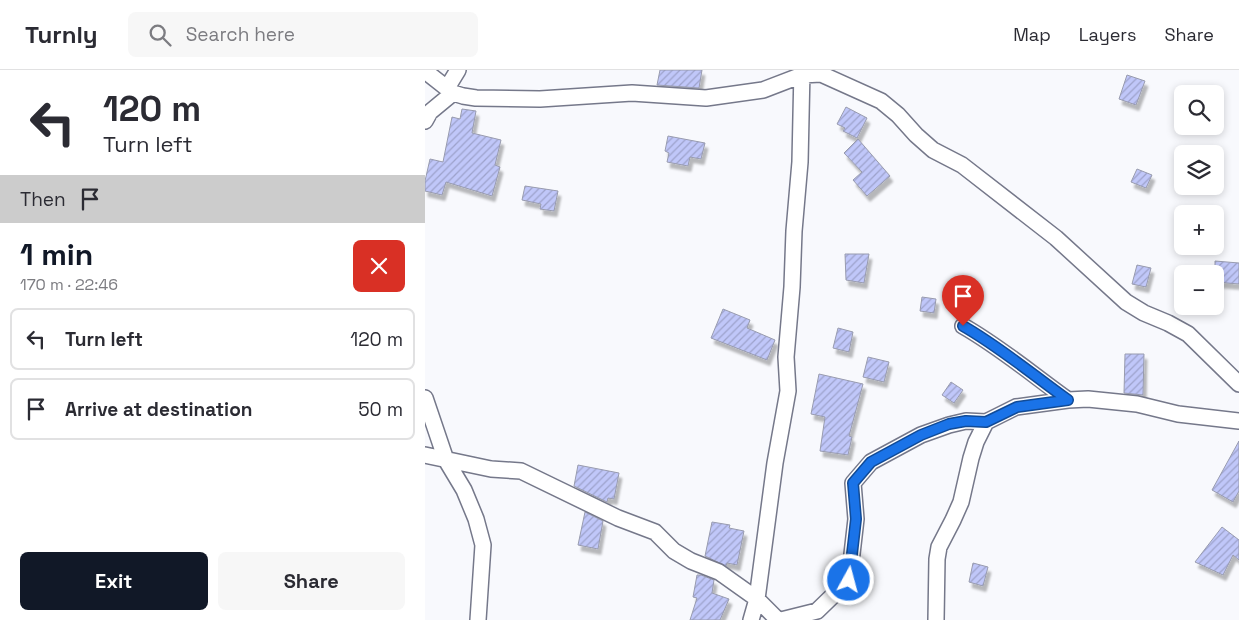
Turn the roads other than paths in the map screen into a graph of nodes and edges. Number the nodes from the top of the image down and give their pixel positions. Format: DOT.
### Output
graph roads {
  1 [pos="458,70"];
  2 [pos="425,71"];
  3 [pos="802,72"];
  4 [pos="450,91"];
  5 [pos="425,121"];
  6 [pos="963,326"];
  7 [pos="1239,384"];
  8 [pos="425,398"];
  9 [pos="1068,400"];
  10 [pos="1239,421"];
  11 [pos="986,422"];
  12 [pos="425,455"];
  13 [pos="446,460"];
  14 [pos="757,599"];
  15 [pos="478,620"];
  16 [pos="751,620"];
  17 [pos="780,620"];
  18 [pos="937,620"];
  1 -- 4 [label="street"];
  2 -- 4 [label="street"];
  3 -- 4 [label="street"];
  3 -- 7 [label="street"];
  3 -- 14 [label="street"];
  4 -- 5 [label="street"];
  6 -- 9 [label="street"];
  8 -- 13 [label="street"];
  9 -- 10 [label="street"];
  9 -- 11 [label="street"];
  11 -- 17 [label="street"];
  11 -- 18 [label="street"];
  12 -- 13 [label="street"];
  13 -- 14 [label="street"];
  13 -- 15 [label="street"];
  14 -- 16 [label="street"];
  14 -- 17 [label="street"];
}
